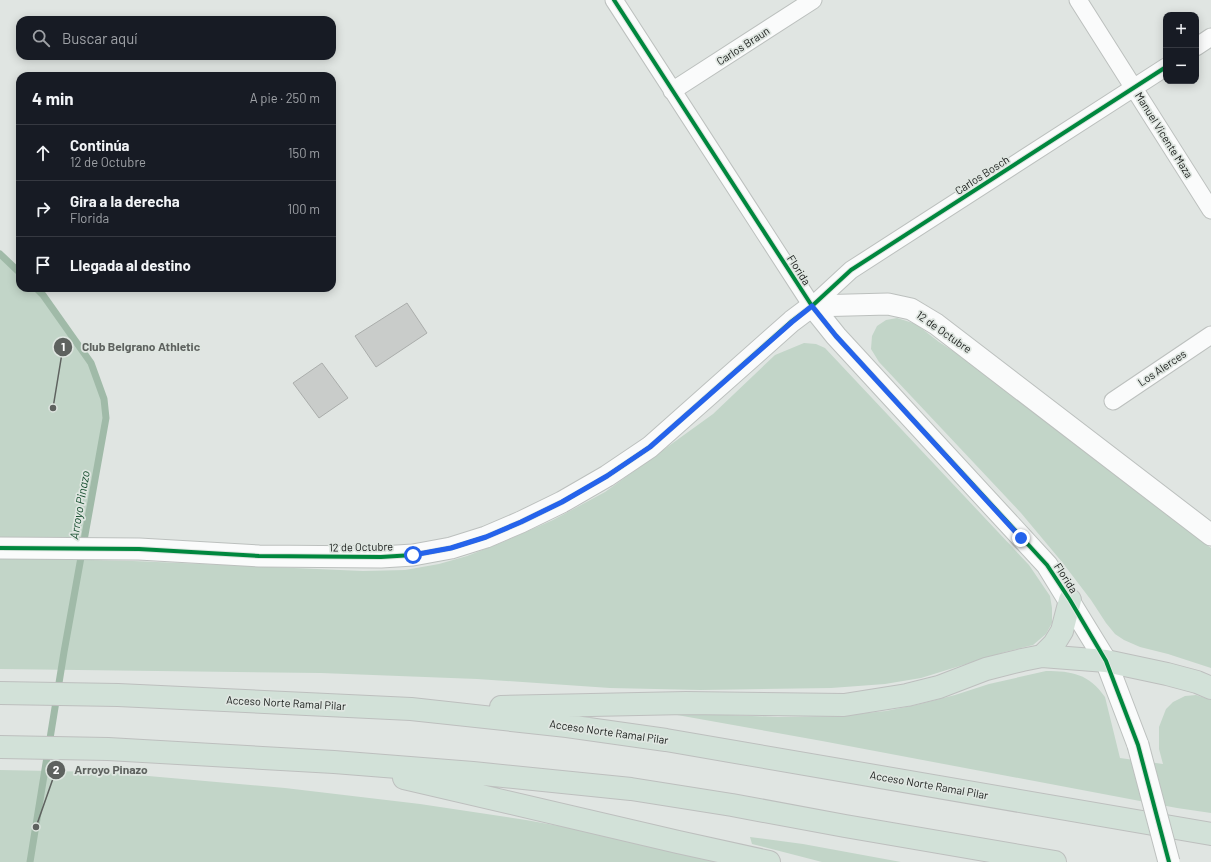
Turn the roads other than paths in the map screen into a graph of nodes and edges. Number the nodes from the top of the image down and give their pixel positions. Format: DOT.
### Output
graph roads {
  1 [pos="614,0"];
  2 [pos="813,0"];
  3 [pos="1078,0"];
  4 [pos="1211,37"];
  5 [pos="1199,45"];
  6 [pos="1163,69"];
  7 [pos="1134,88"];
  8 [pos="672,91"];
  9 [pos="1211,210"];
  10 [pos="812,306"];
  11 [pos="1211,335"];
  12 [pos="1113,401"];
  13 [pos="1211,535"];
  14 [pos="4,548"];
  15 [pos="1070,600"];
  16 [pos="1042,656"];
  17 [pos="1106,661"];
  18 [pos="1211,688"];
  19 [pos="0,693"];
  20 [pos="411,709"];
  21 [pos="0,747"];
  22 [pos="334,762"];
  23 [pos="1211,834"];
  24 [pos="769,862"];
  25 [pos="1055,862"];
  26 [pos="1169,862"];
  1 -- 8 [label="street, Florida"];
  2 -- 8 [label="street, Carlos Braun"];
  3 -- 7 [label="street, Manuel Vicente Maza"];
  4 -- 5 [label="street"];
  6 -- 7 [label="street, Carlos Bosch"];
  7 -- 9 [label="street, Manuel Vicente Maza"];
  7 -- 10 [label="street, Carlos Bosch"];
  8 -- 10 [label="street, Florida"];
  10 -- 13 [label="street, 12 de Octubre"];
  10 -- 14 [label="street, 12 de Octubre"];
  10 -- 15 [label="street, Florida"];
  11 -- 12 [label="street, Los Alerces"];
  15 -- 16 [label="highway"];
  15 -- 17 [label="street, Florida"];
  16 -- 17 [label="highway"];
  16 -- 20 [label="highway"];
  17 -- 18 [label="highway"];
  17 -- 26 [label="street, Florida, bridge"];
  19 -- 20 [label="highway, Acceso Norte Ramal Pilar"];
  20 -- 23 [label="highway, Acceso Norte Ramal Pilar"];
  21 -- 22 [label="highway"];
  22 -- 24 [label="highway"];
  22 -- 25 [label="highway"];
}
